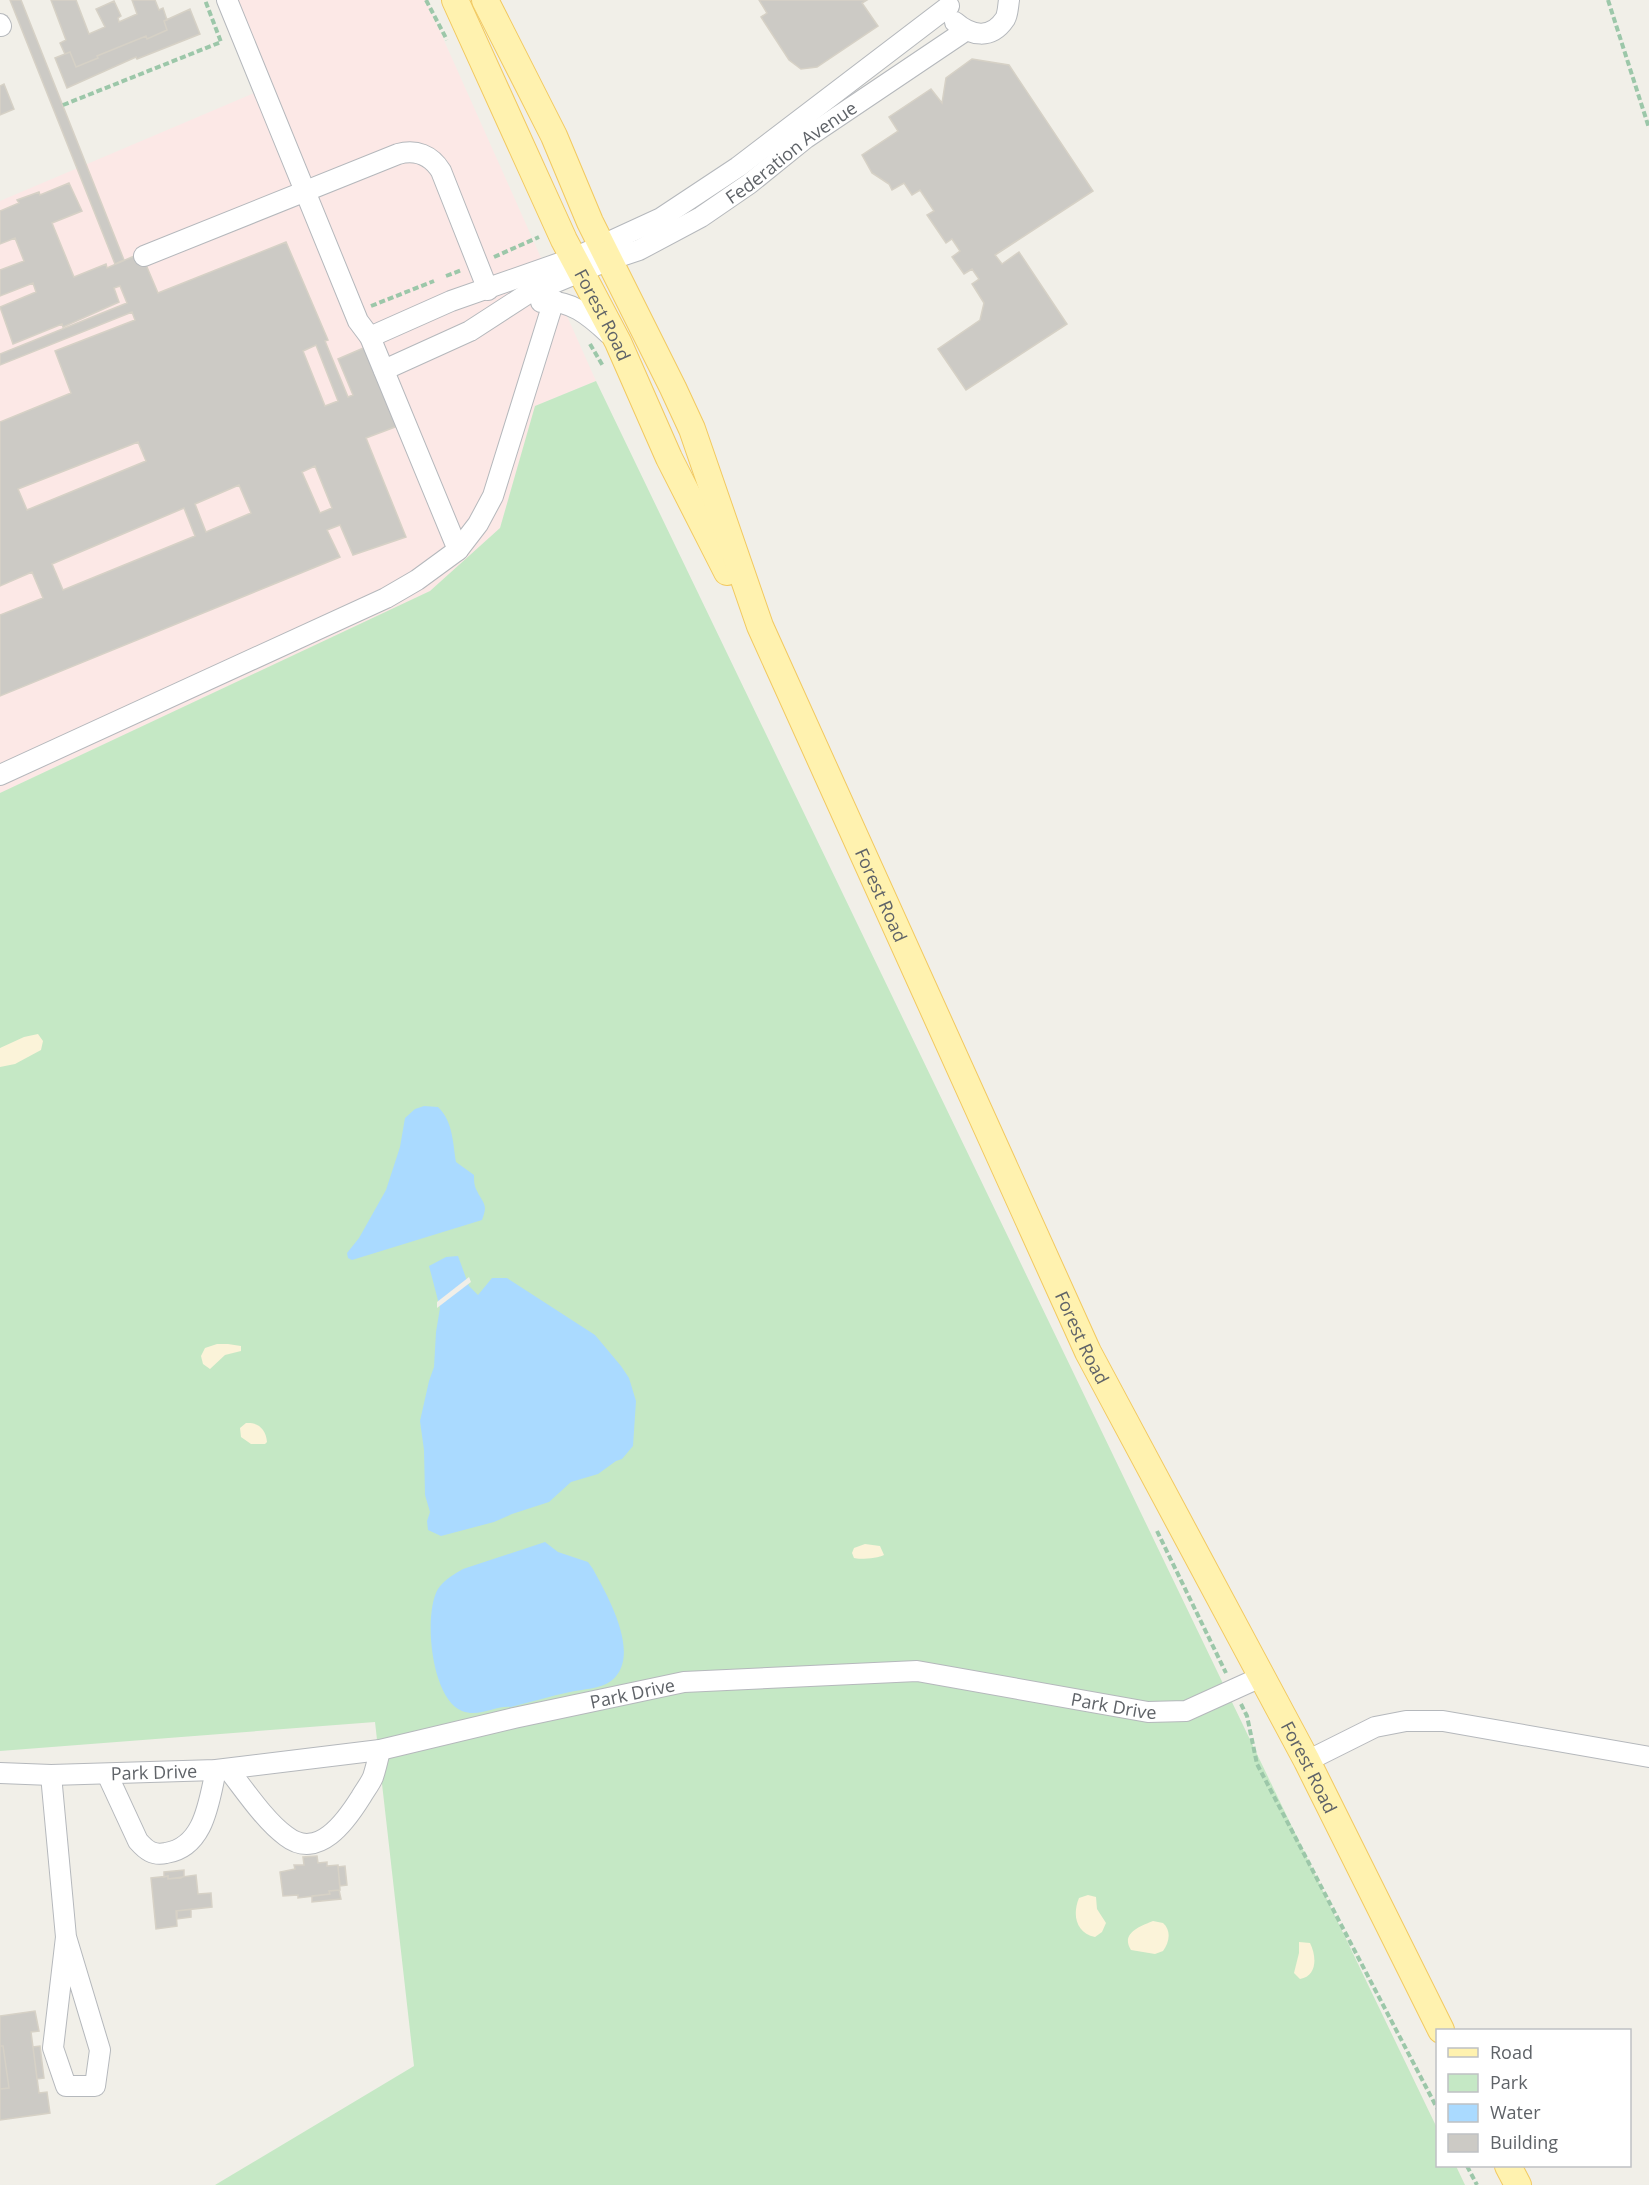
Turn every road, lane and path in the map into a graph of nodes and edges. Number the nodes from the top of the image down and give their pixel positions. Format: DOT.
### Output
graph roads {
  1 [pos="205,0"];
  2 [pos="227,0"];
  3 [pos="455,0"];
  4 [pos="485,0"];
  5 [pos="1009,0"];
  6 [pos="1608,0"];
  7 [pos="950,3"];
  8 [pos="965,31"];
  9 [pos="63,105"];
  10 [pos="1649,128"];
  11 [pos="304,190"];
  12 [pos="544,233"];
  13 [pos="606,252"];
  14 [pos="144,256"];
  15 [pos="487,260"];
  16 [pos="577,265"];
  17 [pos="468,267"];
  18 [pos="446,276"];
  19 [pos="434,281"];
  20 [pos="488,290"];
  21 [pos="554,300"];
  22 [pos="365,305"];
  23 [pos="506,309"];
  24 [pos="370,337"];
  25 [pos="618,342"];
  26 [pos="384,370"];
  27 [pos="458,550"];
  28 [pos="760,626"];
  29 [pos="0,775"];
  30 [pos="1261,1677"];
  31 [pos="1234,1689"];
  32 [pos="380,1750"];
  33 [pos="1649,1757"];
  34 [pos="1307,1761"];
  35 [pos="222,1769"];
  36 [pos="0,1773"];
  37 [pos="107,1774"];
  38 [pos="51,1776"];
  39 [pos="66,1937"];
  40 [pos="1440,2029"];
  41 [pos="1436,2107"];
  42 [pos="1468,2167"];
  43 [pos="1509,2167"];
  44 [pos="1477,2185"];
  45 [pos="1518,2185"];
  1 -- 9 [label="path"];
  2 -- 11 [label="street"];
  3 -- 16 [label="main road, Forest Road"];
  4 -- 13 [label="main road, Forest Road"];
  5 -- 8 [label="street"];
  6 -- 10 [label="path"];
  7 -- 8 [label="street"];
  7 -- 13 [label="street, Federation Avenue"];
  8 -- 13 [label="street, Federation Avenue"];
  11 -- 14 [label="street"];
  11 -- 20 [label="street"];
  11 -- 24 [label="street"];
  12 -- 15 [label="path"];
  13 -- 16 [label="street"];
  13 -- 28 [label="main road, Forest Road"];
  16 -- 20 [label="street"];
  16 -- 23 [label="street"];
  16 -- 25 [label="main road, Forest Road"];
  17 -- 18 [label="path"];
  19 -- 22 [label="path"];
  20 -- 24 [label="street"];
  21 -- 23 [label="street"];
  21 -- 25 [label="street"];
  21 -- 27 [label="street"];
  23 -- 26 [label="street"];
  24 -- 26 [label="street"];
  25 -- 28 [label="main road, Forest Road"];
  26 -- 27 [label="street"];
  27 -- 29 [label="street"];
  28 -- 30 [label="main road, Forest Road"];
  30 -- 31 [label="street, Park Drive"];
  30 -- 34 [label="main road, Forest Road"];
  31 -- 32 [label="street, Park Drive"];
  31 -- 41 [label="path"];
  32 -- 35 [label="street, Park Drive"];
  32 -- 35 [label="street"];
  33 -- 34 [label="street"];
  34 -- 40 [label="main road, Forest Road"];
  35 -- 37 [label="street, Park Drive"];
  35 -- 37 [label="street"];
  36 -- 38 [label="street, Park Drive"];
  37 -- 38 [label="street, Park Drive"];
  38 -- 39 [label="street"];
  39 -- 39 [label="street"];
  42 -- 44 [label="path"];
  43 -- 45 [label="main road"];
}
